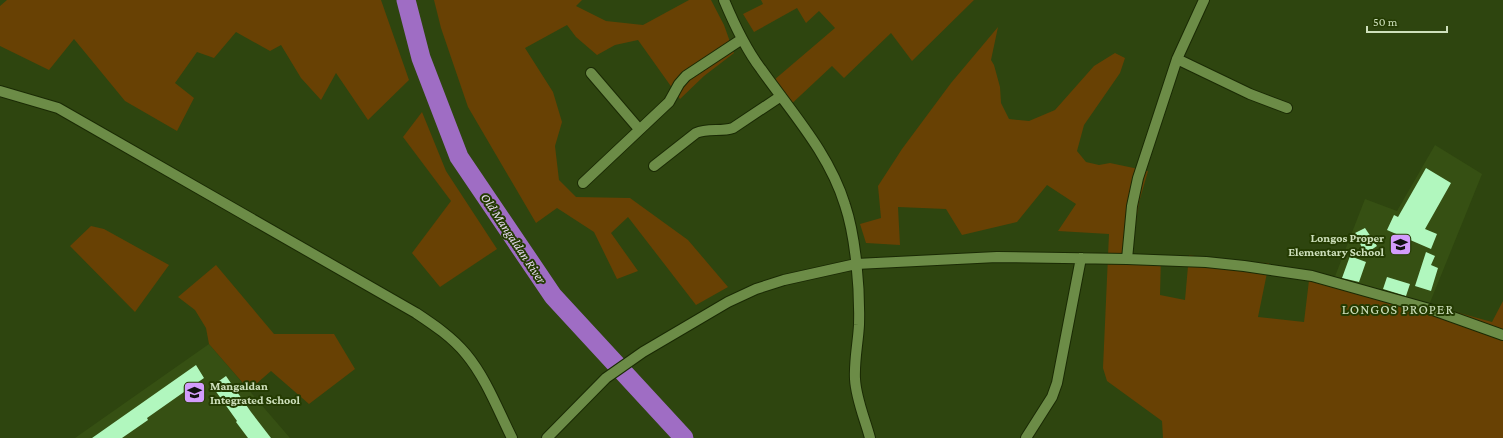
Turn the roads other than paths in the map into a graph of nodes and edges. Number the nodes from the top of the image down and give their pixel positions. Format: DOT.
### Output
graph roads {
  1 [pos="724,0"];
  2 [pos="1204,0"];
  3 [pos="742,39"];
  4 [pos="1177,59"];
  5 [pos="591,73"];
  6 [pos="0,91"];
  7 [pos="781,96"];
  8 [pos="1288,108"];
  9 [pos="639,130"];
  10 [pos="654,166"];
  11 [pos="583,183"];
  12 [pos="1081,258"];
  13 [pos="1127,259"];
  14 [pos="856,264"];
  15 [pos="1503,335"];
  16 [pos="512,438"];
  17 [pos="547,438"];
  18 [pos="870,438"];
  19 [pos="1026,438"];
  1 -- 3 [label="street"];
  2 -- 4 [label="street"];
  3 -- 7 [label="street"];
  3 -- 9 [label="street"];
  4 -- 8 [label="street"];
  4 -- 13 [label="street"];
  5 -- 9 [label="street"];
  6 -- 16 [label="street"];
  7 -- 10 [label="street"];
  7 -- 14 [label="street"];
  9 -- 11 [label="street"];
  12 -- 13 [label="street"];
  12 -- 14 [label="street"];
  12 -- 19 [label="street"];
  13 -- 15 [label="street"];
  14 -- 17 [label="street"];
  14 -- 18 [label="street"];
}
